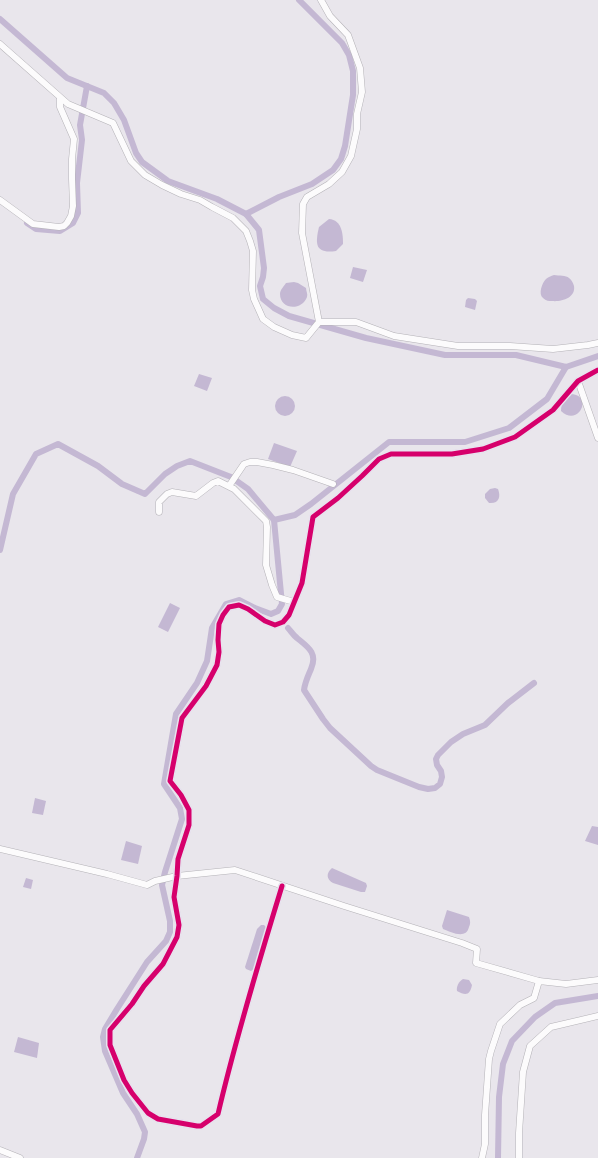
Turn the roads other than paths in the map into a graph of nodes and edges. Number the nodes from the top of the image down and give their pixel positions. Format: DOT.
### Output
graph roads {
  1 [pos="321,0"];
  2 [pos="0,44"];
  3 [pos="60,98"];
  4 [pos="0,200"];
  5 [pos="319,322"];
  6 [pos="598,342"];
  7 [pos="598,370"];
  8 [pos="578,381"];
  9 [pos="598,438"];
  10 [pos="333,484"];
  11 [pos="229,486"];
  12 [pos="160,512"];
  13 [pos="294,602"];
  14 [pos="0,849"];
  15 [pos="175,876"];
  16 [pos="282,886"];
  17 [pos="598,980"];
  18 [pos="539,981"];
  19 [pos="598,1016"];
  20 [pos="0,1150"];
  21 [pos="20,1158"];
  22 [pos="482,1158"];
  23 [pos="519,1158"];
  1 -- 5 [label="street"];
  2 -- 3 [label="street"];
  3 -- 4 [label="street"];
  3 -- 5 [label="street"];
  5 -- 6 [label="street"];
  7 -- 8 [label="street"];
  8 -- 9 [label="street"];
  8 -- 13 [label="street"];
  10 -- 11 [label="street"];
  11 -- 12 [label="street"];
  11 -- 13 [label="street"];
  13 -- 15 [label="street"];
  14 -- 15 [label="street"];
  15 -- 16 [label="street"];
  15 -- 16 [label="street"];
  16 -- 18 [label="street"];
  17 -- 18 [label="street"];
  18 -- 22 [label="street"];
  19 -- 23 [label="street"];
  20 -- 21 [label="street"];
}
